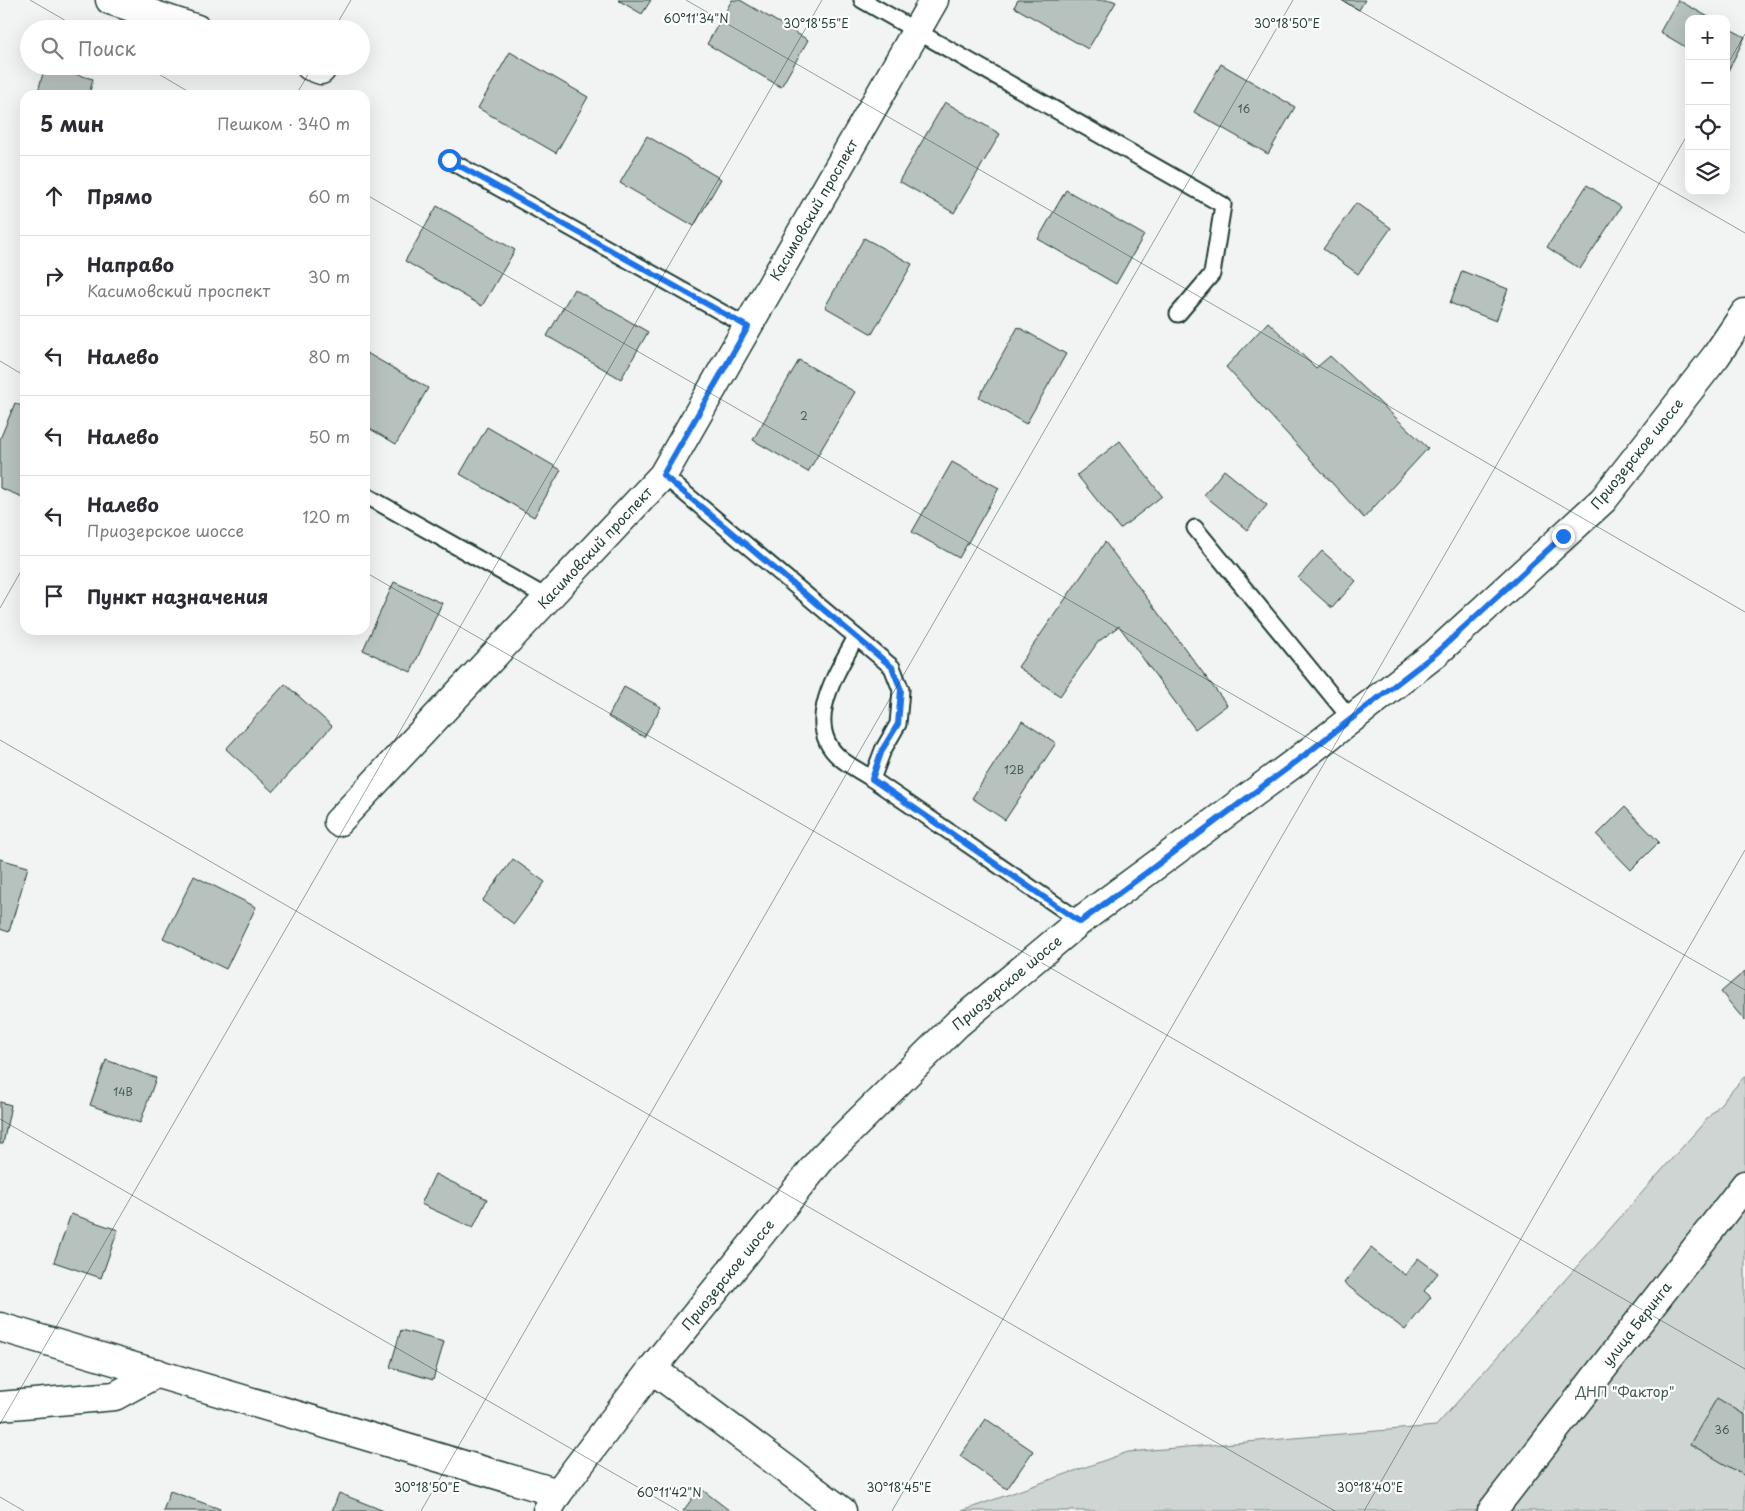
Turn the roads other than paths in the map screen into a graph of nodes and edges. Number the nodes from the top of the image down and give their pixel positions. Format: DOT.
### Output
graph roads {
  1 [pos="110,0"];
  2 [pos="862,0"];
  3 [pos="934,0"];
  4 [pos="170,20"];
  5 [pos="916,31"];
  6 [pos="449,160"];
  7 [pos="1745,313"];
  8 [pos="1178,314"];
  9 [pos="748,327"];
  10 [pos="663,475"];
  11 [pos="370,498"];
  12 [pos="1195,528"];
  13 [pos="548,598"];
  14 [pos="856,637"];
  15 [pos="1351,720"];
  16 [pos="872,779"];
  17 [pos="338,822"];
  18 [pos="1080,922"];
  19 [pos="1745,1185"];
  20 [pos="0,1327"];
  21 [pos="652,1369"];
  22 [pos="157,1374"];
  23 [pos="0,1406"];
  24 [pos="552,1502"];
  25 [pos="842,1511"];
  26 [pos="1492,1511"];
  1 -- 4 [label="street"];
  2 -- 5 [label="lane"];
  3 -- 5 [label="street, Касимовский проспект"];
  5 -- 8 [label="lane"];
  5 -- 9 [label="street, Касимовский проспект"];
  6 -- 9 [label="lane"];
  7 -- 15 [label="street, Приозерское шоссе"];
  9 -- 10 [label="street, Касимовский проспект"];
  10 -- 13 [label="street, Касимовский проспект"];
  10 -- 14 [label="lane"];
  11 -- 13 [label="lane"];
  12 -- 15 [label="lane"];
  13 -- 17 [label="street, Касимовский проспект"];
  14 -- 16 [label="lane"];
  14 -- 16 [label="lane"];
  15 -- 18 [label="street, Приозерское шоссе"];
  16 -- 18 [label="lane"];
  18 -- 21 [label="street, Приозерское шоссе"];
  19 -- 26 [label="street, улица Беринга"];
  20 -- 22 [label="street"];
  21 -- 24 [label="street, Приозерское шоссе"];
  21 -- 25 [label="street"];
  22 -- 23 [label="street"];
  22 -- 24 [label="street"];
}
